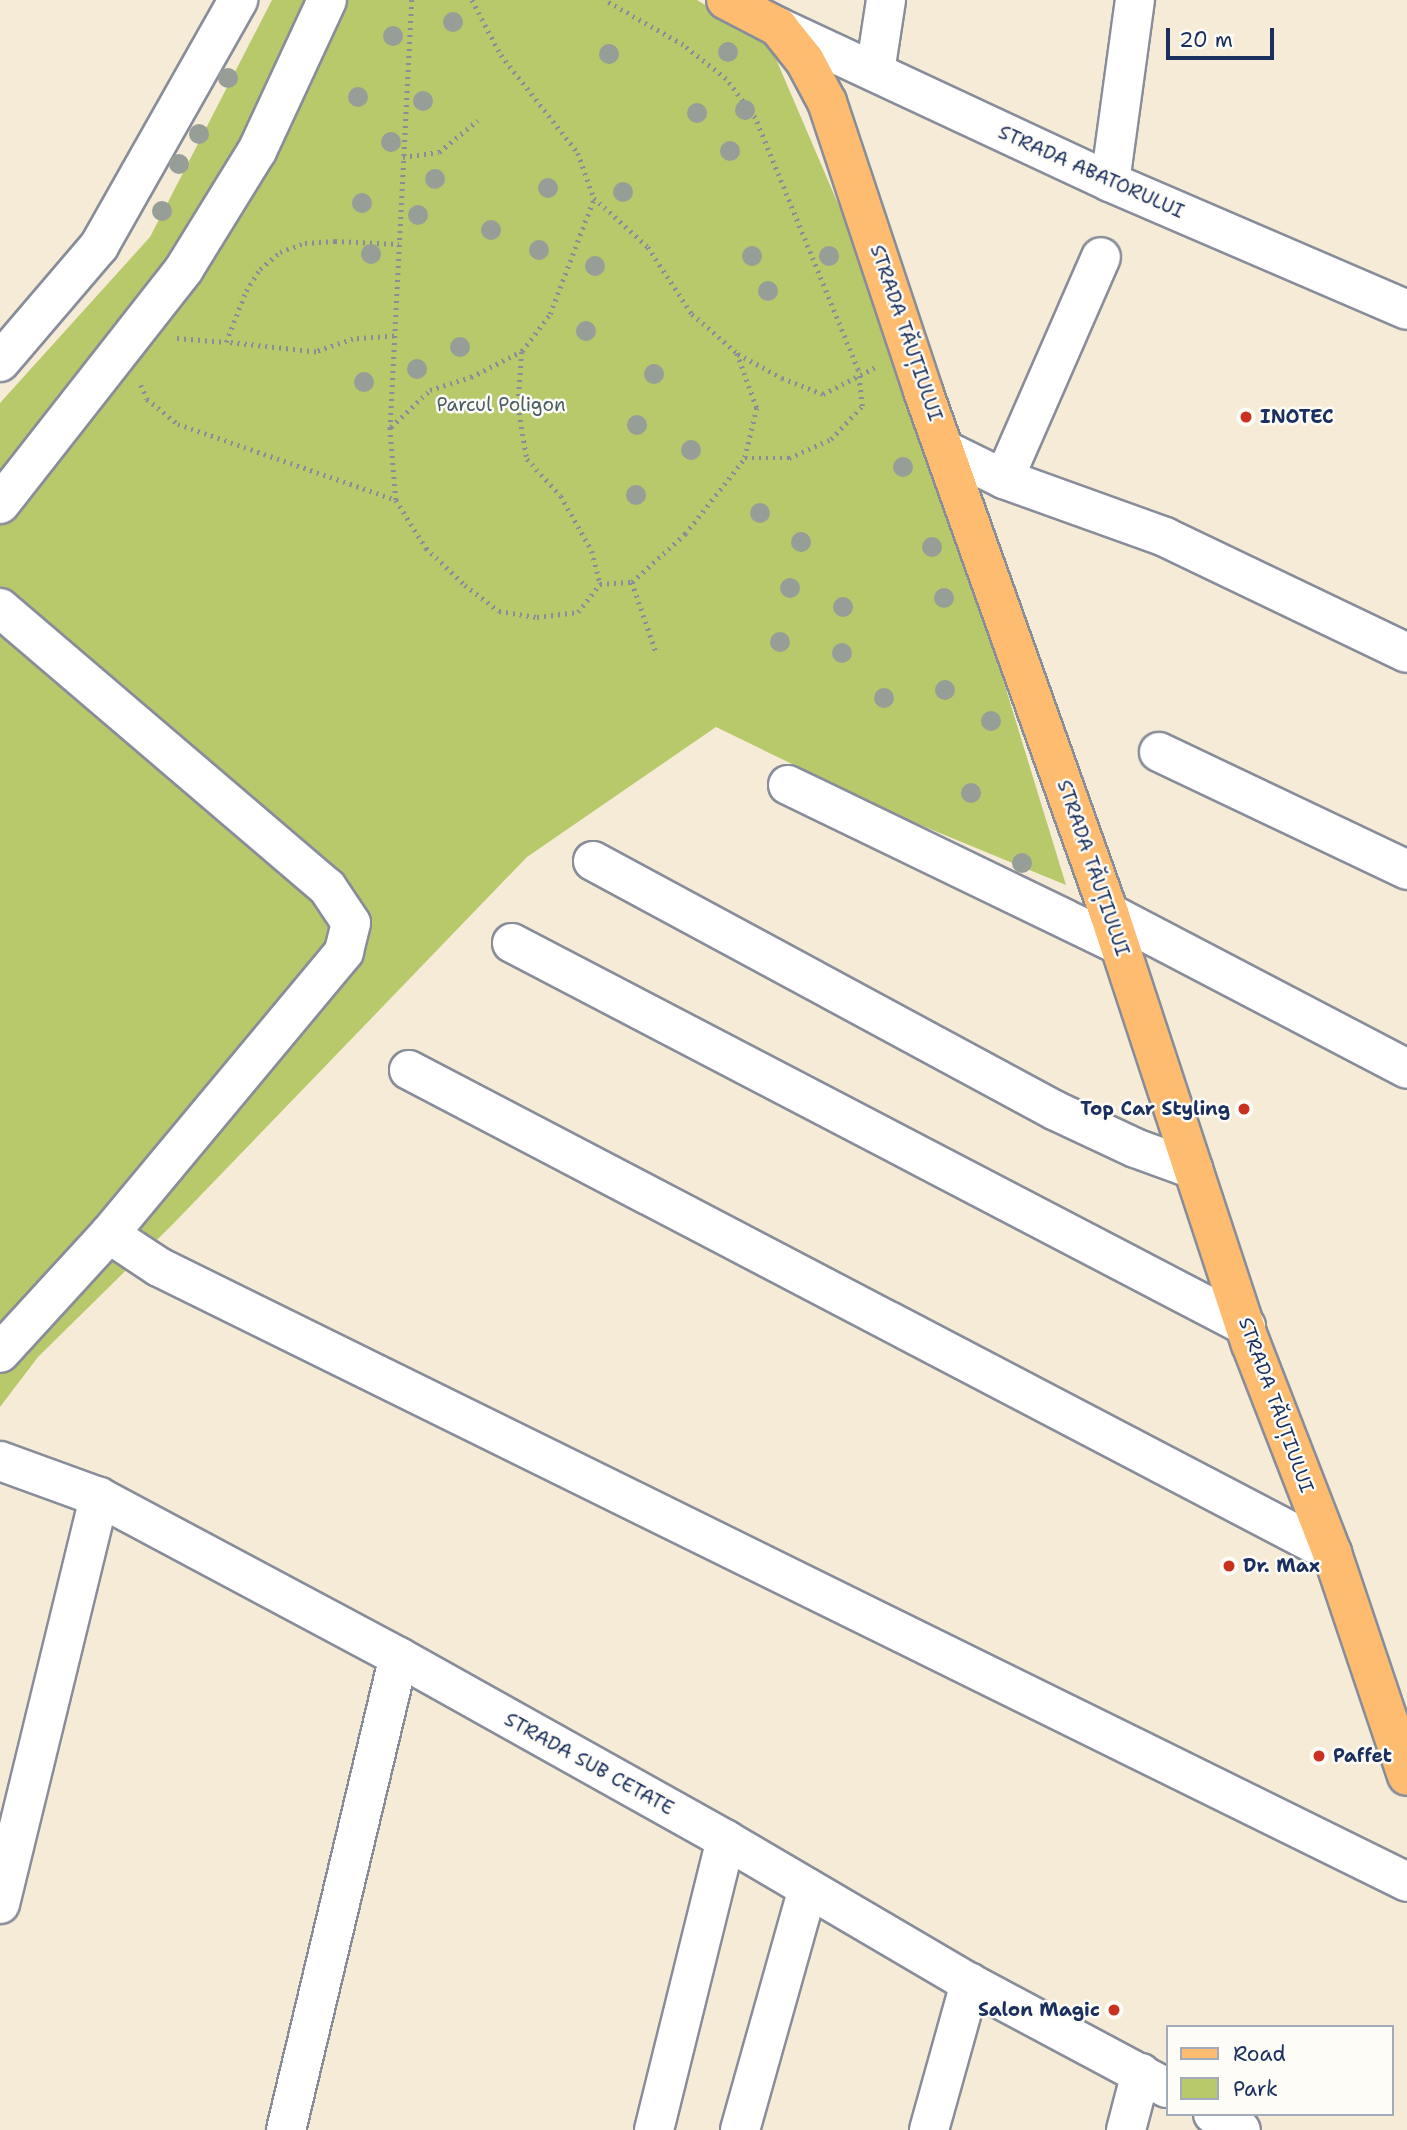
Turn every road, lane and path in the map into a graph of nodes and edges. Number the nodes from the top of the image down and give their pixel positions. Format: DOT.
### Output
graph roads {
  1 [pos="238,0"];
  2 [pos="327,0"];
  3 [pos="412,0"];
  4 [pos="472,0"];
  5 [pos="604,0"];
  6 [pos="726,0"];
  7 [pos="886,0"];
  8 [pos="1135,0"];
  9 [pos="778,27"];
  10 [pos="875,72"];
  11 [pos="478,120"];
  12 [pos="403,157"];
  13 [pos="1110,181"];
  14 [pos="594,198"];
  15 [pos="399,244"];
  16 [pos="1101,257"];
  17 [pos="1407,310"];
  18 [pos="394,336"];
  19 [pos="165,342"];
  20 [pos="226,342"];
  21 [pos="522,351"];
  22 [pos="737,353"];
  23 [pos="0,362"];
  24 [pos="139,374"];
  25 [pos="858,374"];
  26 [pos="390,428"];
  27 [pos="947,450"];
  28 [pos="745,458"];
  29 [pos="1004,479"];
  30 [pos="396,500"];
  31 [pos="0,504"];
  32 [pos="632,582"];
  33 [pos="600,584"];
  34 [pos="0,608"];
  35 [pos="1407,653"];
  36 [pos="656,656"];
  37 [pos="1159,752"];
  38 [pos="788,785"];
  39 [pos="593,861"];
  40 [pos="1407,870"];
  41 [pos="1114,929"];
  42 [pos="512,943"];
  43 [pos="1407,1069"];
  44 [pos="409,1070"];
  45 [pos="1193,1169"];
  46 [pos="109,1234"];
  47 [pos="1246,1326"];
  48 [pos="0,1353"];
  49 [pos="0,1461"];
  50 [pos="99,1497"];
  51 [pos="1332,1553"];
  52 [pos="399,1657"];
  53 [pos="1407,1776"];
  54 [pos="726,1840"];
  55 [pos="1407,1882"];
  56 [pos="808,1888"];
  57 [pos="0,1904"];
  58 [pos="970,1983"];
  59 [pos="1154,2081"];
  60 [pos="1216,2116"];
  61 [pos="286,2130"];
  62 [pos="654,2130"];
  63 [pos="740,2130"];
  64 [pos="929,2130"];
  65 [pos="1126,2130"];
  66 [pos="1241,2130"];
  1 -- 23 [label="street"];
  2 -- 31 [label="street"];
  3 -- 12 [label="path"];
  4 -- 14 [label="path"];
  5 -- 25 [label="path"];
  6 -- 9 [label="main road, STRADA TĂUȚIULUI"];
  7 -- 10 [label="street"];
  8 -- 13 [label="street"];
  9 -- 10 [label="street, STRADA ABATORULUI"];
  9 -- 27 [label="main road, STRADA TĂUȚIULUI"];
  10 -- 13 [label="street, STRADA ABATORULUI"];
  11 -- 12 [label="path"];
  12 -- 15 [label="path"];
  13 -- 17 [label="street, STRADA ABATORULUI"];
  14 -- 21 [label="path"];
  14 -- 22 [label="path"];
  15 -- 18 [label="path"];
  15 -- 20 [label="path"];
  16 -- 29 [label="street"];
  18 -- 20 [label="path"];
  18 -- 26 [label="path"];
  19 -- 20 [label="path"];
  21 -- 26 [label="path"];
  21 -- 33 [label="path"];
  22 -- 25 [label="path"];
  22 -- 28 [label="path"];
  24 -- 30 [label="path"];
  25 -- 28 [label="path"];
  26 -- 30 [label="path"];
  27 -- 29 [label="street"];
  27 -- 41 [label="main road, STRADA TĂUȚIULUI"];
  28 -- 32 [label="path"];
  29 -- 35 [label="street"];
  30 -- 33 [label="path"];
  32 -- 33 [label="path"];
  32 -- 36 [label="path"];
  34 -- 46 [label="street"];
  37 -- 40 [label="street"];
  38 -- 41 [label="street"];
  39 -- 45 [label="street"];
  41 -- 43 [label="street"];
  41 -- 45 [label="main road, STRADA TĂUȚIULUI"];
  42 -- 47 [label="street"];
  44 -- 51 [label="street"];
  45 -- 47 [label="main road, STRADA TĂUȚIULUI"];
  46 -- 48 [label="street"];
  46 -- 55 [label="street"];
  47 -- 51 [label="main road, STRADA TĂUȚIULUI"];
  49 -- 50 [label="street, STRADA SUB CETATE"];
  50 -- 52 [label="street, STRADA SUB CETATE"];
  50 -- 57 [label="street"];
  51 -- 53 [label="main road, STRADA TĂUȚIULUI"];
  52 -- 54 [label="street, STRADA SUB CETATE"];
  52 -- 61 [label="street"];
  54 -- 56 [label="street, STRADA SUB CETATE"];
  54 -- 62 [label="street"];
  56 -- 58 [label="street, STRADA SUB CETATE"];
  56 -- 63 [label="street"];
  58 -- 59 [label="street, STRADA SUB CETATE"];
  58 -- 64 [label="street"];
  59 -- 65 [label="street"];
  60 -- 66 [label="street"];
}
